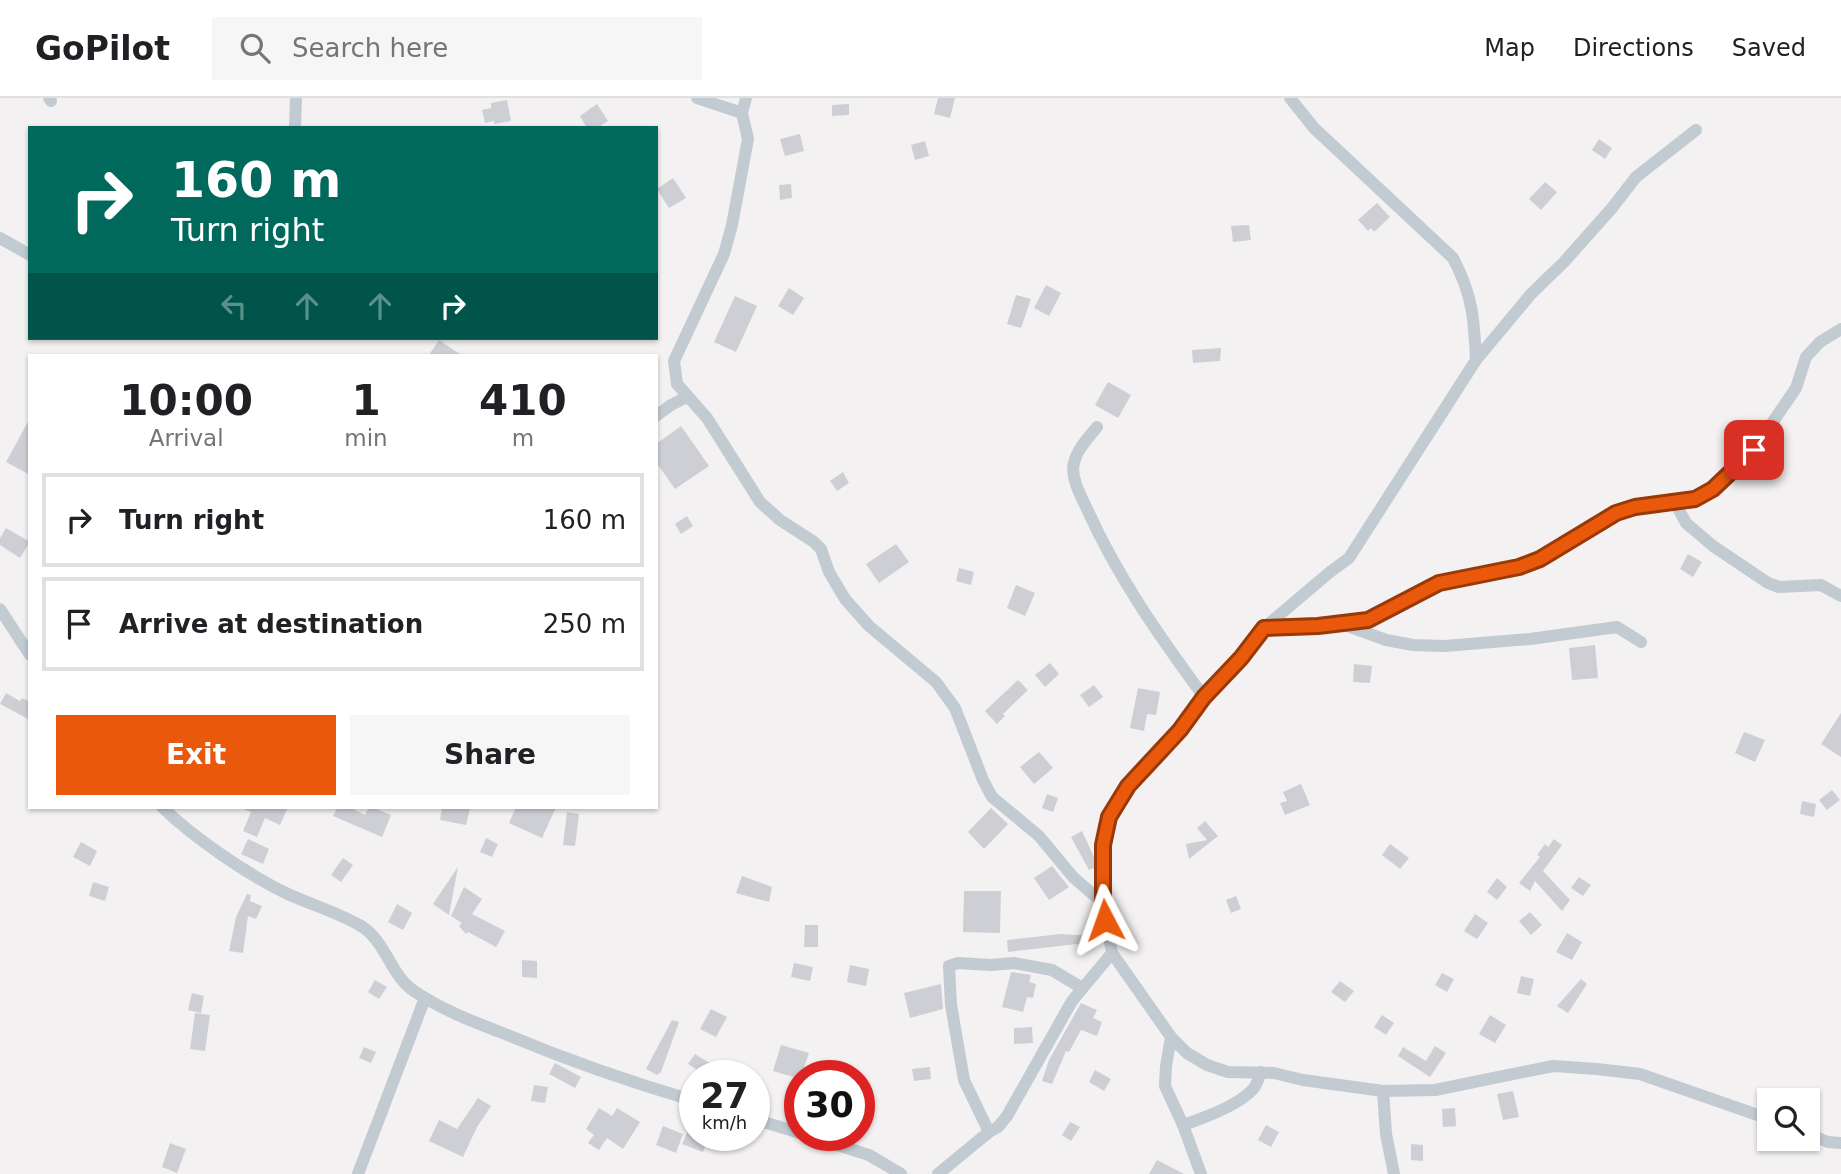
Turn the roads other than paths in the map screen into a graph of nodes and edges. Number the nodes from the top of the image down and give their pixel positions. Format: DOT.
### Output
graph roads {
  1 [pos="296,98"];
  2 [pos="697,98"];
  3 [pos="746,98"];
  4 [pos="1290,98"];
  5 [pos="742,113"];
  6 [pos="295,126"];
  7 [pos="1696,130"];
  8 [pos="0,238"];
  9 [pos="28,254"];
  10 [pos="1841,328"];
  11 [pos="1476,360"];
  12 [pos="687,397"];
  13 [pos="658,415"];
  14 [pos="1097,427"];
  15 [pos="1674,501"];
  16 [pos="1841,596"];
  17 [pos="0,609"];
  18 [pos="1341,624"];
  19 [pos="1264,628"];
  20 [pos="1641,642"];
  21 [pos="28,652"];
  22 [pos="1204,697"];
  23 [pos="165,809"];
  24 [pos="1103,903"];
  25 [pos="1112,953"];
  26 [pos="1082,988"];
  27 [pos="425,998"];
  28 [pos="1171,1037"];
  29 [pos="1261,1072"];
  30 [pos="1383,1091"];
  31 [pos="679,1096"];
  32 [pos="1757,1115"];
  33 [pos="1183,1125"];
  34 [pos="989,1132"];
  35 [pos="1820,1139"];
  36 [pos="1841,1143"];
  37 [pos="856,1151"];
  38 [pos="358,1174"];
  39 [pos="901,1174"];
  40 [pos="938,1174"];
  41 [pos="1201,1174"];
  42 [pos="1394,1174"];
  1 -- 6 [label="street"];
  2 -- 5 [label="street"];
  3 -- 5 [label="street"];
  4 -- 11 [label="street"];
  5 -- 12 [label="street"];
  7 -- 11 [label="street"];
  8 -- 9 [label="street"];
  10 -- 15 [label="street"];
  11 -- 19 [label="street"];
  12 -- 13 [label="street"];
  12 -- 24 [label="street"];
  14 -- 22 [label="street"];
  15 -- 16 [label="street"];
  15 -- 18 [label="street"];
  17 -- 21 [label="street"];
  18 -- 19 [label="street"];
  18 -- 20 [label="street"];
  19 -- 22 [label="street"];
  22 -- 24 [label="street"];
  23 -- 27 [label="street"];
  24 -- 25 [label="street"];
  25 -- 26 [label="street"];
  25 -- 28 [label="street"];
  26 -- 34 [label="street"];
  26 -- 34 [label="street"];
  27 -- 31 [label="street"];
  27 -- 38 [label="street"];
  28 -- 29 [label="street"];
  28 -- 33 [label="street"];
  29 -- 30 [label="street"];
  29 -- 33 [label="street"];
  30 -- 32 [label="street"];
  30 -- 42 [label="street"];
  33 -- 41 [label="street"];
  34 -- 40 [label="street"];
  35 -- 36 [label="street"];
  37 -- 39 [label="street"];
}
